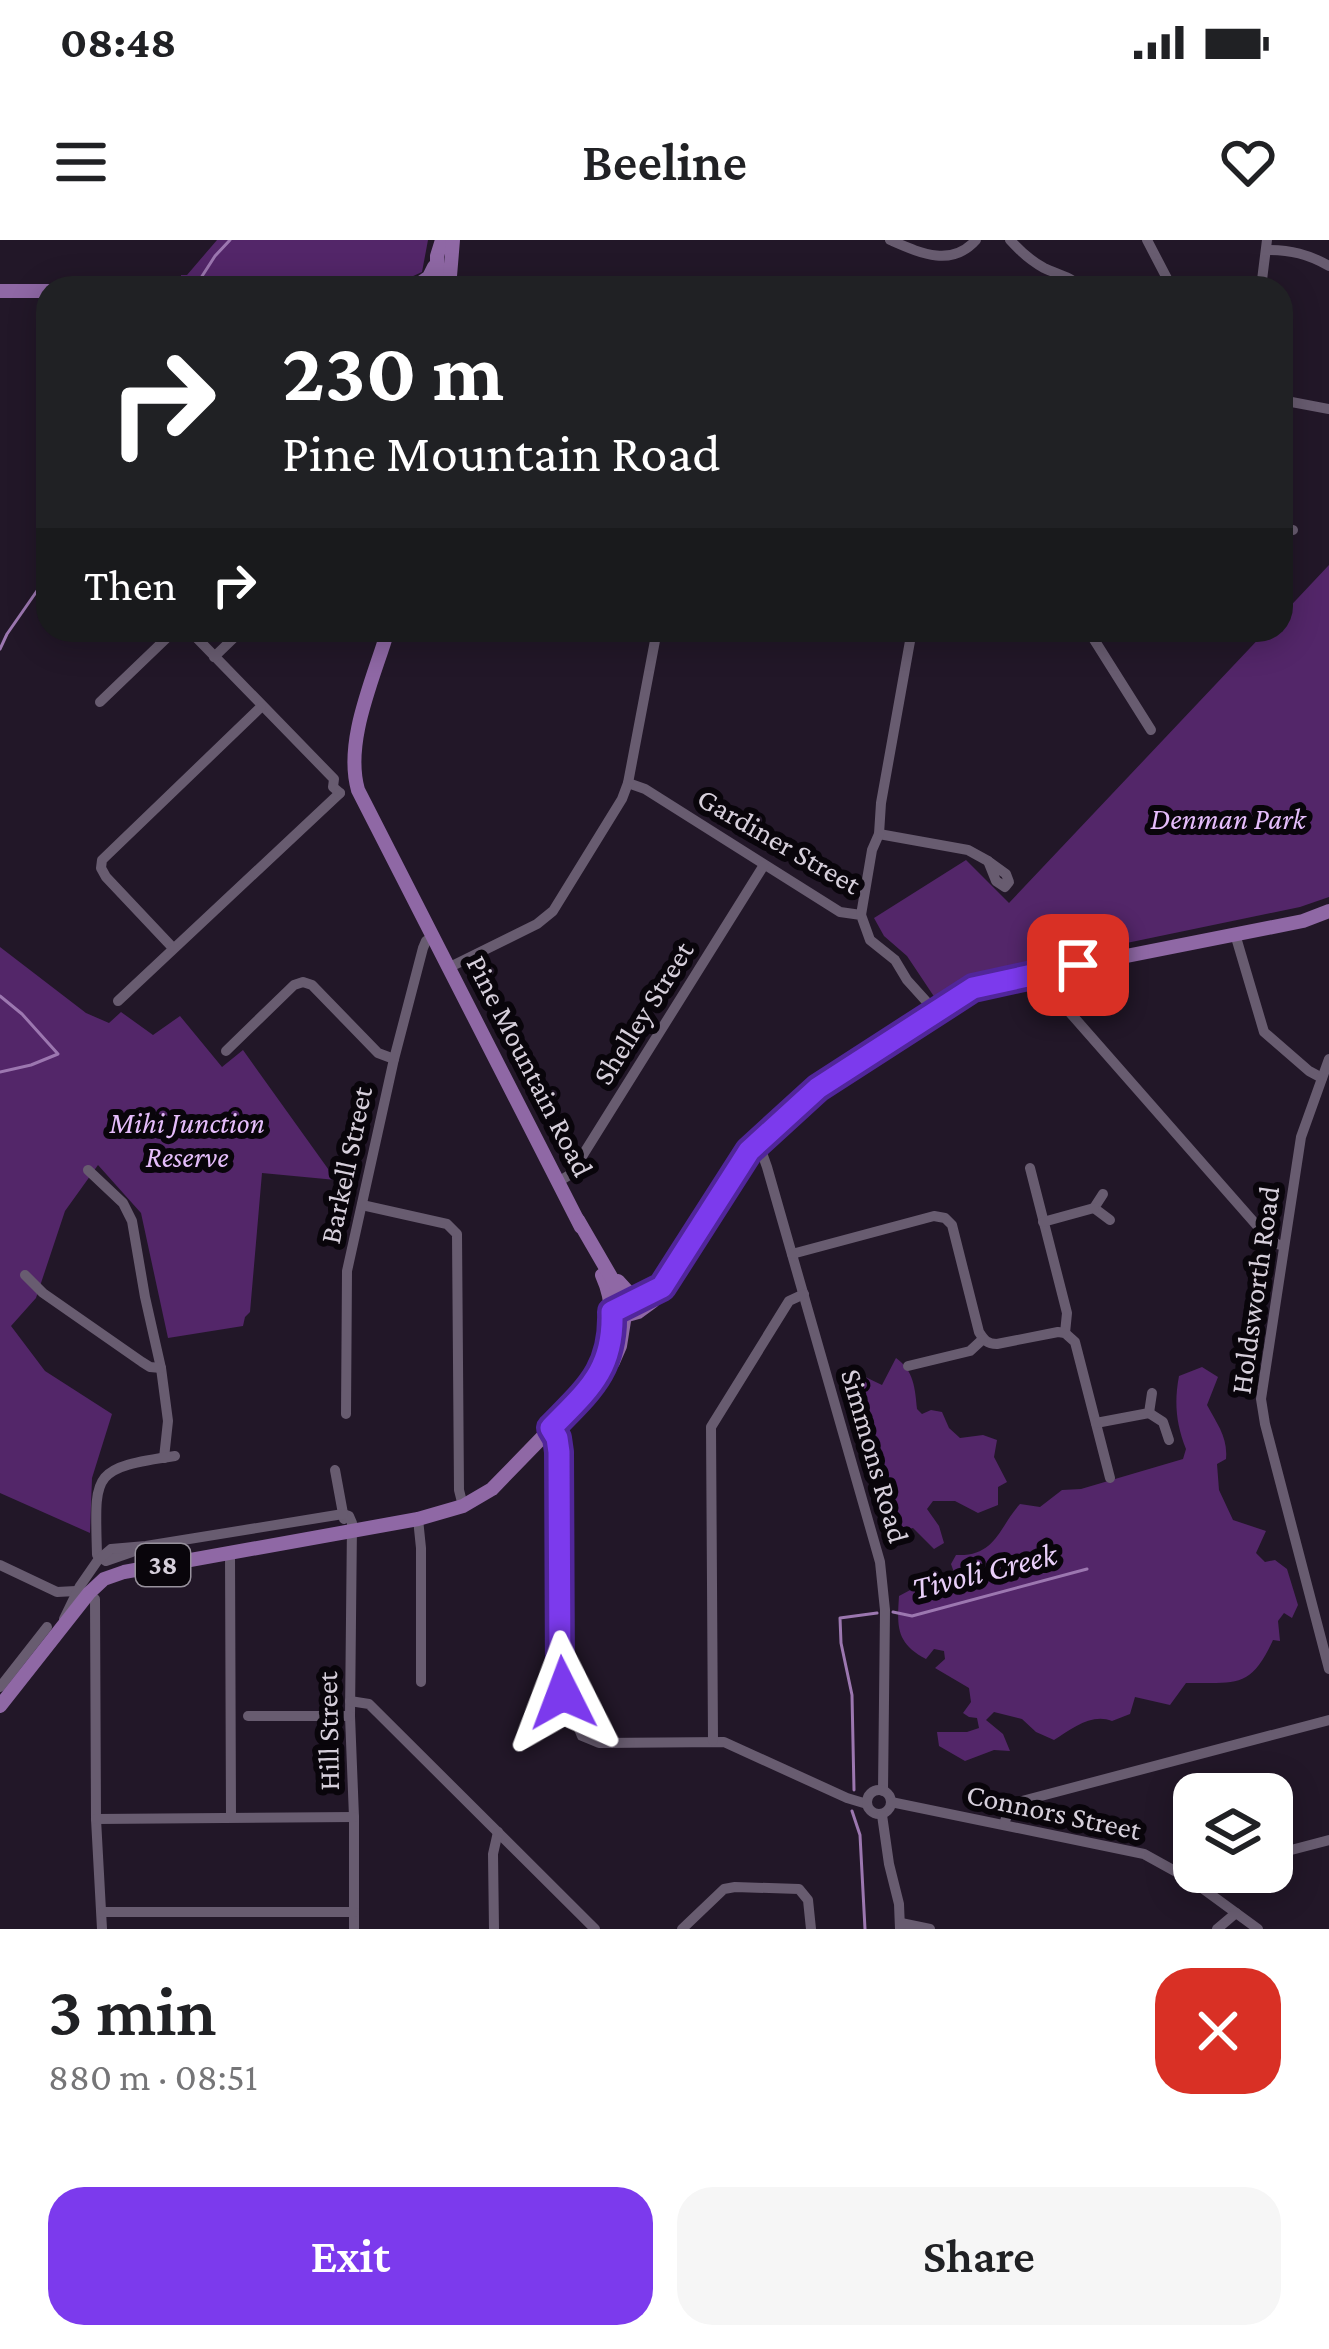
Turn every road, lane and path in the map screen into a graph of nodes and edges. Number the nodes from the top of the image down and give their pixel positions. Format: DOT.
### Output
graph roads {
  1 [pos="453,240"];
  2 [pos="890,240"];
  3 [pos="976,240"];
  4 [pos="1010,240"];
  5 [pos="1147,240"];
  6 [pos="1267,245"];
  7 [pos="440,248"];
  8 [pos="1329,266"];
  9 [pos="428,276"];
  10 [pos="449,276"];
  11 [pos="1069,276"];
  12 [pos="1166,276"];
  13 [pos="1263,276"];
  14 [pos="0,291"];
  15 [pos="36,291"];
  16 [pos="1293,402"];
  17 [pos="1329,409"];
  18 [pos="162,642"];
  19 [pos="200,642"];
  20 [pos="230,642"];
  21 [pos="388,642"];
  22 [pos="655,642"];
  23 [pos="910,642"];
  24 [pos="1095,642"];
  25 [pos="214,657"];
  26 [pos="100,702"];
  27 [pos="261,706"];
  28 [pos="1150,730"];
  29 [pos="357,766"];
  30 [pos="334,779"];
  31 [pos="628,783"];
  32 [pos="355,792"];
  33 [pos="879,834"];
  34 [pos="988,861"];
  35 [pos="764,865"];
  36 [pos="1329,911"];
  37 [pos="861,915"];
  38 [pos="1235,934"];
  39 [pos="434,936"];
  40 [pos="173,948"];
  41 [pos="450,968"];
  42 [pos="1036,974"];
  43 [pos="118,1001"];
  44 [pos="935,1011"];
  45 [pos="226,1051"];
  46 [pos="394,1058"];
  47 [pos="1329,1059"];
  48 [pos="1322,1078"];
  49 [pos="754,1146"];
  50 [pos="1030,1168"];
  51 [pos="88,1170"];
  52 [pos="558,1182"];
  53 [pos="1103,1194"];
  54 [pos="362,1205"];
  55 [pos="1094,1208"];
  56 [pos="578,1220"];
  57 [pos="1110,1220"];
  58 [pos="1043,1222"];
  59 [pos="1284,1246"];
  60 [pos="792,1254"];
  61 [pos="611,1273"];
  62 [pos="25,1275"];
  63 [pos="662,1287"];
  64 [pos="804,1294"];
  65 [pos="646,1296"];
  66 [pos="618,1312"];
  67 [pos="1066,1333"];
  68 [pos="983,1340"];
  69 [pos="908,1366"];
  70 [pos="161,1368"];
  71 [pos="1152,1394"];
  72 [pos="346,1414"];
  73 [pos="1149,1414"];
  74 [pos="1096,1424"];
  75 [pos="551,1428"];
  76 [pos="1169,1440"];
  77 [pos="335,1470"];
  78 [pos="1110,1478"];
  79 [pos="463,1507"];
  80 [pos="344,1514"];
  81 [pos="418,1519"];
  82 [pos="370,1529"];
  83 [pos="350,1532"];
  84 [pos="97,1535"];
  85 [pos="230,1554"];
  86 [pos="118,1556"];
  87 [pos="100,1558"];
  88 [pos="0,1565"];
  89 [pos="76,1591"];
  90 [pos="57,1592"];
  91 [pos="95,1599"];
  92 [pos="67,1612"];
  93 [pos="95,1626"];
  94 [pos="54,1628"];
  95 [pos="1329,1669"];
  96 [pos="421,1682"];
  97 [pos="0,1687"];
  98 [pos="350,1701"];
  99 [pos="0,1706"];
  100 [pos="248,1716"];
  101 [pos="350,1716"];
  102 [pos="1329,1720"];
  103 [pos="713,1741"];
  104 [pos="883,1790"];
  105 [pos="858,1801"];
  106 [pos="891,1802"];
  107 [pos="882,1814"];
  108 [pos="231,1817"];
  109 [pos="354,1817"];
  110 [pos="96,1819"];
  111 [pos="1004,1824"];
  112 [pos="498,1832"];
  113 [pos="1329,1840"];
  114 [pos="1293,1849"];
  115 [pos="1173,1868"];
  116 [pos="1209,1893"];
  117 [pos="102,1912"];
  118 [pos="354,1912"];
  119 [pos="1236,1913"];
  120 [pos="900,1926"];
  121 [pos="102,1929"];
  122 [pos="354,1929"];
  123 [pos="494,1929"];
  124 [pos="595,1929"];
  125 [pos="682,1929"];
  126 [pos="811,1929"];
  127 [pos="930,1929"];
  128 [pos="1216,1929"];
  129 [pos="1258,1929"];
  1 -- 10 [label="main road"];
  2 -- 3 [label="street"];
  4 -- 11 [label="street"];
  5 -- 12 [label="street"];
  6 -- 8 [label="street"];
  6 -- 13 [label="street"];
  7 -- 9 [label="main road"];
  14 -- 15 [label="main road"];
  16 -- 17 [label="street"];
  18 -- 26 [label="street"];
  19 -- 25 [label="street"];
  20 -- 25 [label="street"];
  21 -- 29 [label="main road, Pine Mountain Road"];
  22 -- 31 [label="street"];
  23 -- 33 [label="street"];
  24 -- 28 [label="street"];
  25 -- 27 [label="street"];
  27 -- 30 [label="street"];
  27 -- 40 [label="street"];
  29 -- 30 [label="street"];
  29 -- 32 [label="main road, Pine Mountain Road"];
  30 -- 32 [label="street"];
  31 -- 35 [label="street, Gardiner Street"];
  31 -- 41 [label="street"];
  32 -- 39 [label="main road, Pine Mountain Road"];
  32 -- 40 [label="street"];
  33 -- 34 [label="street"];
  33 -- 37 [label="street"];
  35 -- 37 [label="street, Gardiner Street"];
  35 -- 52 [label="street, Shelley Street"];
  36 -- 38 [label="main road"];
  37 -- 44 [label="street, Gardiner Street"];
  38 -- 42 [label="main road"];
  38 -- 48 [label="street"];
  39 -- 41 [label="main road, Pine Mountain Road"];
  39 -- 46 [label="street, Barkell Street"];
  40 -- 43 [label="street"];
  41 -- 52 [label="main road, Pine Mountain Road"];
  42 -- 44 [label="main road"];
  42 -- 59 [label="street"];
  44 -- 49 [label="main road"];
  45 -- 46 [label="street"];
  46 -- 54 [label="street, Barkell Street"];
  47 -- 48 [label="street, Holdsworth Road"];
  48 -- 59 [label="street, Holdsworth Road"];
  49 -- 60 [label="street, Simmons Road"];
  49 -- 63 [label="main road"];
  50 -- 58 [label="street"];
  51 -- 70 [label="street"];
  52 -- 56 [label="main road, Pine Mountain Road"];
  53 -- 55 [label="street"];
  54 -- 72 [label="street, Barkell Street"];
  54 -- 79 [label="street"];
  55 -- 57 [label="street"];
  55 -- 58 [label="street"];
  56 -- 61 [label="main road, Pine Mountain Road"];
  56 -- 66 [label="main road, Pine Mountain Road"];
  58 -- 67 [label="street"];
  59 -- 95 [label="street, Holdsworth Road"];
  60 -- 64 [label="street, Simmons Road"];
  60 -- 68 [label="street"];
  61 -- 65 [label="main road"];
  61 -- 66 [label="main road, Pine Mountain Road"];
  62 -- 70 [label="street"];
  63 -- 65 [label="main road"];
  63 -- 66 [label="main road"];
  64 -- 103 [label="street"];
  64 -- 104 [label="street, Simmons Road"];
  65 -- 66 [label="main road"];
  66 -- 75 [label="main road, 38"];
  67 -- 68 [label="street"];
  67 -- 74 [label="street"];
  68 -- 69 [label="street"];
  70 -- 84 [label="street"];
  71 -- 73 [label="street"];
  73 -- 74 [label="street"];
  73 -- 76 [label="street"];
  74 -- 78 [label="street"];
  75 -- 79 [label="main road, 38"];
  75 -- 103 [label="street"];
  77 -- 80 [label="street"];
  79 -- 81 [label="main road, 38"];
  80 -- 82 [label="street"];
  80 -- 83 [label="street"];
  80 -- 86 [label="street"];
  81 -- 82 [label="main road, 38"];
  81 -- 96 [label="street"];
  82 -- 83 [label="main road, 38"];
  83 -- 85 [label="main road, 38"];
  83 -- 98 [label="street, Hill Street"];
  84 -- 86 [label="street"];
  84 -- 87 [label="street"];
  85 -- 86 [label="main road, 38"];
  85 -- 108 [label="street"];
  86 -- 87 [label="street"];
  86 -- 94 [label="main road, 38"];
  87 -- 89 [label="street"];
  88 -- 90 [label="street"];
  89 -- 90 [label="street"];
  89 -- 92 [label="street"];
  90 -- 92 [label="street"];
  91 -- 93 [label="street"];
  92 -- 94 [label="street"];
  93 -- 94 [label="street"];
  93 -- 110 [label="street"];
  94 -- 97 [label="street"];
  94 -- 99 [label="main road, 38"];
  98 -- 101 [label="street, Hill Street"];
  98 -- 112 [label="street"];
  100 -- 101 [label="street"];
  101 -- 109 [label="street, Hill Street"];
  102 -- 111 [label="street"];
  103 -- 105 [label="street"];
  104 -- 105 [label="street"];
  104 -- 106 [label="street"];
  105 -- 107 [label="street"];
  106 -- 107 [label="street"];
  106 -- 111 [label="street, Connors Street"];
  107 -- 120 [label="street"];
  108 -- 109 [label="street"];
  108 -- 110 [label="street"];
  109 -- 118 [label="street, Hill Street"];
  110 -- 117 [label="street"];
  111 -- 115 [label="street, Connors Street"];
  112 -- 123 [label="street"];
  112 -- 124 [label="street"];
  113 -- 114 [label="street"];
  116 -- 119 [label="street, Connors Street"];
  117 -- 118 [label="street"];
  117 -- 121 [label="street"];
  118 -- 122 [label="street, Hill Street"];
  119 -- 128 [label="street"];
  119 -- 129 [label="street, Connors Street"];
  120 -- 127 [label="street"];
  125 -- 126 [label="street"];
}
